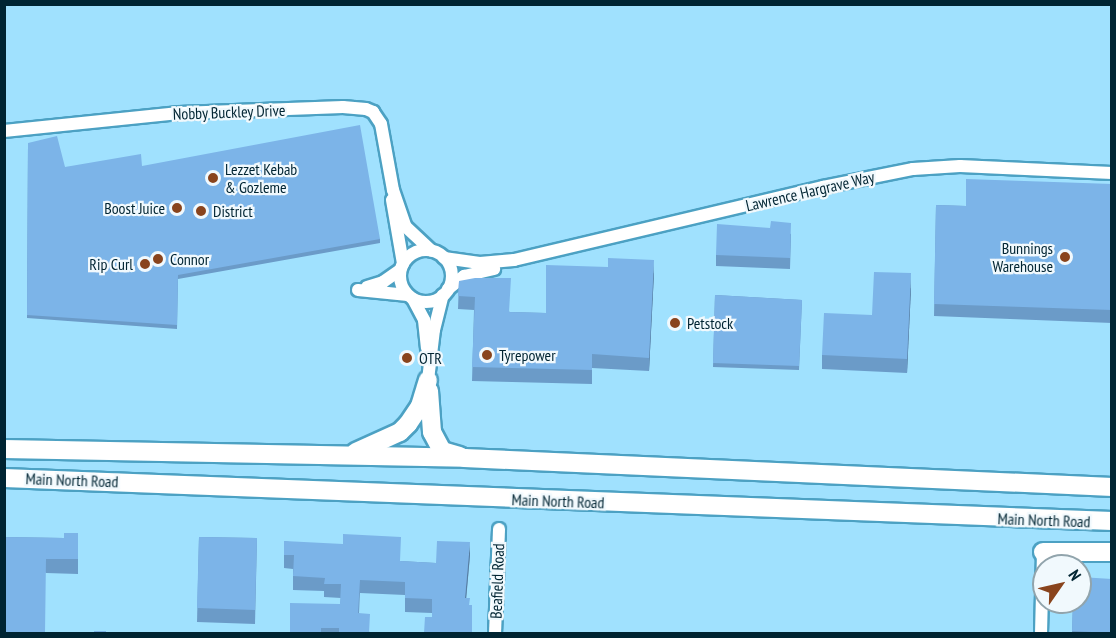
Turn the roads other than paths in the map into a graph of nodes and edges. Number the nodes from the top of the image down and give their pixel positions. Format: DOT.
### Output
graph roads {
  1 [pos="4,131"];
  2 [pos="1112,173"];
  3 [pos="393,190"];
  4 [pos="432,251"];
  5 [pos="444,258"];
  6 [pos="514,260"];
  7 [pos="402,267"];
  8 [pos="445,293"];
  9 [pos="410,297"];
  10 [pos="428,376"];
  11 [pos="4,449"];
  12 [pos="349,455"];
  13 [pos="464,458"];
  14 [pos="4,478"];
  15 [pos="1112,488"];
  16 [pos="1112,521"];
  17 [pos="500,529"];
  18 [pos="1043,552"];
  19 [pos="1112,552"];
  20 [pos="495,633"];
  21 [pos="1041,633"];
  1 -- 3 [label="street, Nobby Buckley Drive"];
  2 -- 6 [label="street, Lawrence Hargrave Way"];
  3 -- 4 [label="street, Nobby Buckley Drive"];
  3 -- 7 [label="street, Nobby Buckley Drive"];
  4 -- 5 [label="street"];
  4 -- 7 [label="street"];
  5 -- 6 [label="street, Lawrence Hargrave Way"];
  5 -- 8 [label="street"];
  6 -- 8 [label="street, Lawrence Hargrave Way"];
  7 -- 9 [label="street"];
  7 -- 9 [label="street"];
  8 -- 9 [label="street"];
  8 -- 10 [label="street"];
  9 -- 10 [label="street"];
  10 -- 12 [label="highway"];
  10 -- 13 [label="highway"];
  11 -- 12 [label="highway, Main North Road"];
  12 -- 13 [label="highway, Main North Road"];
  13 -- 15 [label="highway, Main North Road"];
  14 -- 16 [label="highway, Main North Road"];
  17 -- 20 [label="street, Beafield Road"];
  18 -- 19 [label="highway"];
  18 -- 21 [label="street"];
}
